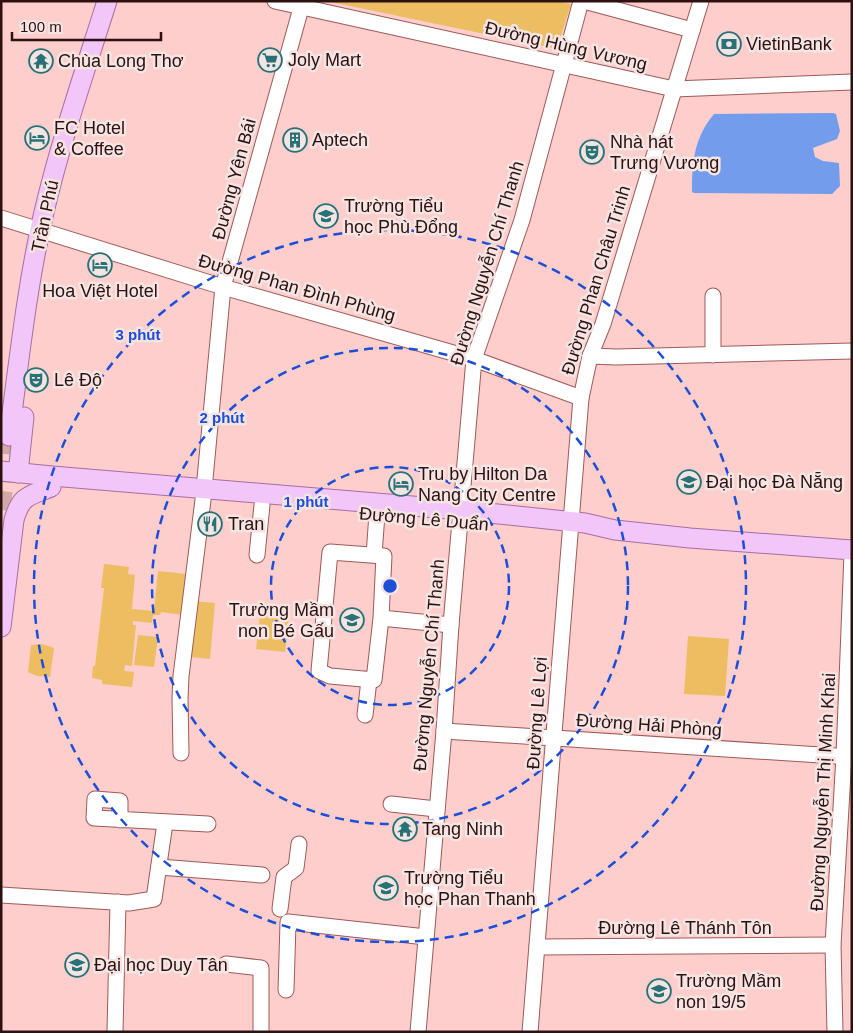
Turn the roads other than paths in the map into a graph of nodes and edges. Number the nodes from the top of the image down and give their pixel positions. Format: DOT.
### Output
graph roads {
  1 [pos="107,1"];
  2 [pos="275,1"];
  3 [pos="582,1"];
  4 [pos="701,1"];
  5 [pos="302,4"];
  6 [pos="692,30"];
  7 [pos="563,64"];
  8 [pos="852,82"];
  9 [pos="674,89"];
  10 [pos="1,218"];
  11 [pos="41,230"];
  12 [pos="37,252"];
  13 [pos="223,287"];
  14 [pos="713,296"];
  15 [pos="852,351"];
  16 [pos="713,355"];
  17 [pos="590,356"];
  18 [pos="474,359"];
  19 [pos="581,398"];
  20 [pos="1,401"];
  21 [pos="15,440"];
  22 [pos="10,472"];
  23 [pos="1,482"];
  24 [pos="52,482"];
  25 [pos="204,494"];
  26 [pos="262,505"];
  27 [pos="377,514"];
  28 [pos="460,516"];
  29 [pos="570,527"];
  30 [pos="852,552"];
  31 [pos="258,555"];
  32 [pos="374,555"];
  33 [pos="381,618"];
  34 [pos="451,625"];
  35 [pos="1,627"];
  36 [pos="372,680"];
  37 [pos="365,715"];
  38 [pos="444,731"];
  39 [pos="554,738"];
  40 [pos="181,753"];
  41 [pos="848,756"];
  42 [pos="391,804"];
  43 [pos="436,809"];
  44 [pos="120,820"];
  45 [pos="165,822"];
  46 [pos="208,824"];
  47 [pos="299,844"];
  48 [pos="159,868"];
  49 [pos="262,875"];
  50 [pos="1,895"];
  51 [pos="118,902"];
  52 [pos="280,909"];
  53 [pos="426,937"];
  54 [pos="834,945"];
  55 [pos="537,947"];
  56 [pos="226,964"];
  57 [pos="286,990"];
  58 [pos="115,1032"];
  59 [pos="261,1032"];
  60 [pos="418,1032"];
  61 [pos="530,1032"];
  62 [pos="835,1032"];
  1 -- 11 [label="main road, Trần Phú"];
  2 -- 5 [label="street, Đường Hùng Vương"];
  3 -- 6 [label="street"];
  3 -- 7 [label="street, Đường Nguyễn Chí Thanh"];
  4 -- 6 [label="street, Đường Phan Châu Trinh"];
  5 -- 7 [label="street, Đường Hùng Vương"];
  5 -- 13 [label="street, Đường Yên Bái"];
  6 -- 9 [label="street, Đường Phan Châu Trinh"];
  7 -- 9 [label="street, Đường Hùng Vương"];
  7 -- 18 [label="street, Đường Nguyễn Chí Thanh"];
  8 -- 9 [label="street, Đường Hùng Vương"];
  9 -- 17 [label="street, Đường Phan Châu Trinh"];
  10 -- 11 [label="street, Đường Phan Đình Phùng"];
  11 -- 12 [label="main road, Trần Phú"];
  11 -- 13 [label="street, Đường Phan Đình Phùng"];
  12 -- 20 [label="main road"];
  12 -- 21 [label="main road, Trần Phú"];
  13 -- 18 [label="street, Đường Phan Đình Phùng"];
  13 -- 25 [label="street, Đường Yên Bái"];
  14 -- 16 [label="street"];
  15 -- 16 [label="street"];
  16 -- 17 [label="street"];
  17 -- 19 [label="street, Đường Phan Châu Trinh"];
  18 -- 19 [label="street, Đường Phan Đình Phùng"];
  18 -- 28 [label="street, Đường Nguyễn Chí Thanh"];
  19 -- 29 [label="street, Đường Lê Lợi"];
  21 -- 22 [label="main road, Trần Phú"];
  21 -- 24 [label="main road"];
  22 -- 24 [label="main road, Đường Lê Duẩn"];
  23 -- 24 [label="main road, Đường Lê Duẩn"];
  24 -- 25 [label="main road, Đường Lê Duẩn"];
  24 -- 35 [label="main road"];
  25 -- 26 [label="main road, Đường Lê Duẩn"];
  25 -- 28 [label="main road, Đường Lê Duẩn"];
  25 -- 40 [label="street, Đường Yên Bái"];
  26 -- 27 [label="main road, Đường Lê Duẩn"];
  26 -- 31 [label="street"];
  27 -- 28 [label="main road, Đường Lê Duẩn"];
  27 -- 32 [label="street"];
  28 -- 29 [label="main road, Đường Lê Duẩn"];
  28 -- 34 [label="street, Đường Nguyễn Chí Thanh"];
  29 -- 30 [label="main road, Đường Lê Duẩn"];
  29 -- 39 [label="street, Đường Lê Lợi"];
  30 -- 41 [label="street, Đường Nguyễn Thị Minh Khai"];
  32 -- 33 [label="street"];
  32 -- 36 [label="street"];
  33 -- 34 [label="street"];
  33 -- 36 [label="street"];
  34 -- 38 [label="street, Đường Nguyễn Chí Thanh"];
  36 -- 37 [label="street"];
  38 -- 39 [label="street, Đường Hải Phòng"];
  38 -- 43 [label="street, Đường Nguyễn Chí Thanh"];
  39 -- 41 [label="street, Đường Hải Phòng"];
  39 -- 55 [label="street, Đường Lê Lợi"];
  41 -- 54 [label="street, Đường Nguyễn Thị Minh Khai"];
  42 -- 43 [label="street"];
  43 -- 53 [label="street, Đường Nguyễn Chí Thanh"];
  44 -- 45 [label="street"];
  45 -- 46 [label="street"];
  45 -- 48 [label="street"];
  47 -- 52 [label="street"];
  48 -- 49 [label="street"];
  48 -- 51 [label="street"];
  50 -- 51 [label="street"];
  51 -- 58 [label="street"];
  53 -- 57 [label="street"];
  53 -- 60 [label="street, Đường Nguyễn Chí Thanh"];
  54 -- 55 [label="street, Đường Lê Thánh Tôn"];
  54 -- 62 [label="street, Đường Nguyễn Thị Minh Khai"];
  55 -- 61 [label="street, Đường Lê Lợi"];
  56 -- 59 [label="street"];
}
